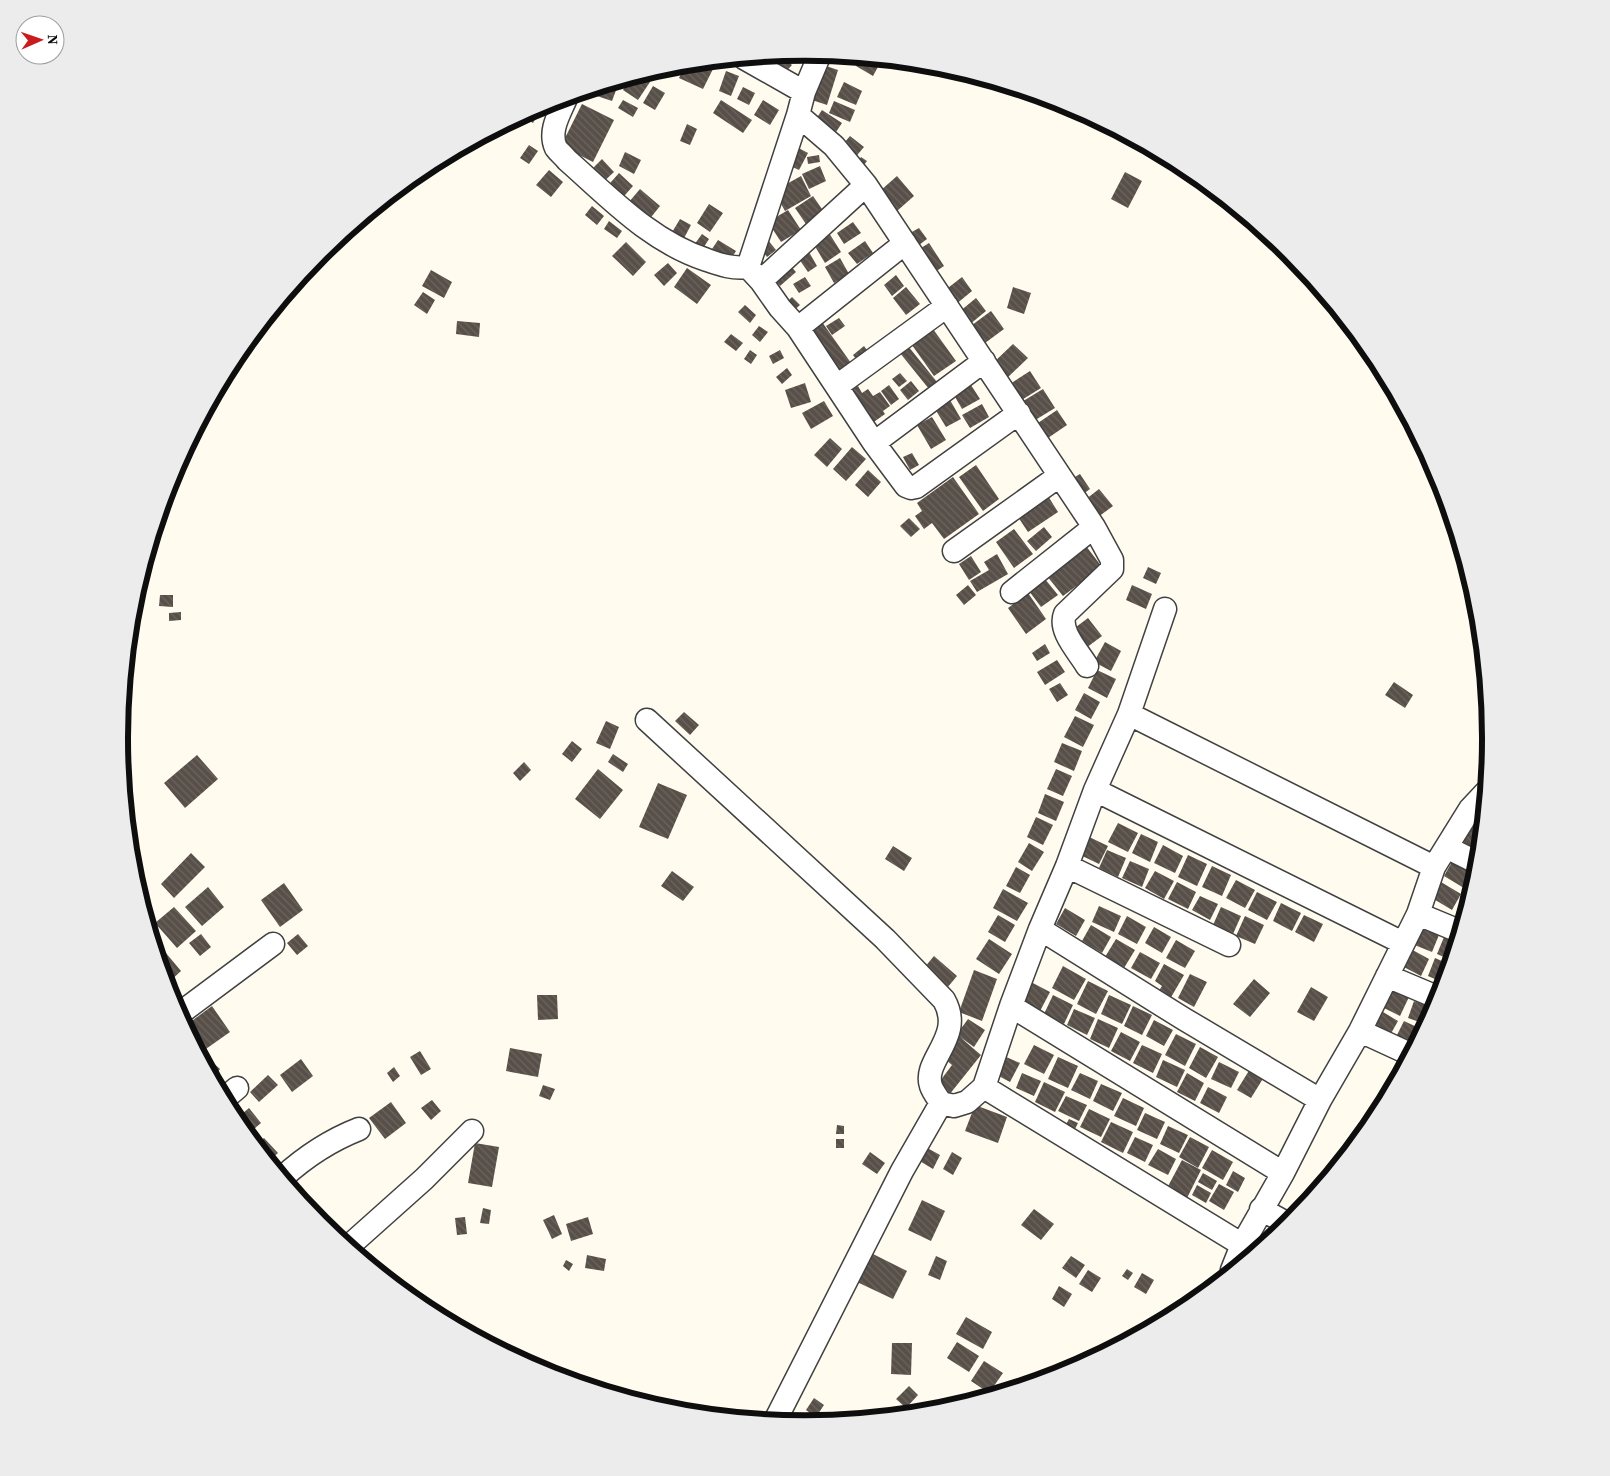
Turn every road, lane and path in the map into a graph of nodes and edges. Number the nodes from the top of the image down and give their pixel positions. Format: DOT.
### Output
graph roads {
  1 [pos="817,62"];
  2 [pos="754,64"];
  3 [pos="804,92"];
  4 [pos="562,107"];
  5 [pos="798,115"];
  6 [pos="866,185"];
  7 [pos="905,243"];
  8 [pos="755,274"];
  9 [pos="948,306"];
  10 [pos="798,328"];
  11 [pos="984,361"];
  12 [pos="837,386"];
  13 [pos="1019,413"];
  14 [pos="874,442"];
  15 [pos="1059,476"];
  16 [pos="1094,526"];
  17 [pos="954,551"];
  18 [pos="1012,592"];
  19 [pos="1166,609"];
  20 [pos="1087,666"];
  21 [pos="1129,714"];
  22 [pos="647,720"];
  23 [pos="1095,790"];
  24 [pos="1478,799"];
  25 [pos="1448,848"];
  26 [pos="1471,859"];
  27 [pos="1067,866"];
  28 [pos="1434,867"];
  29 [pos="1418,914"];
  30 [pos="1040,929"];
  31 [pos="1454,929"];
  32 [pos="1403,943"];
  33 [pos="273,944"];
  34 [pos="1229,945"];
  35 [pos="1387,976"];
  36 [pos="1431,995"];
  37 [pos="1011,1006"];
  38 [pos="185,1009"];
  39 [pos="1360,1031"];
  40 [pos="1404,1051"];
  41 [pos="984,1087"];
  42 [pos="1320,1100"];
  43 [pos="941,1103"];
  44 [pos="359,1128"];
  45 [pos="472,1131"];
  46 [pos="287,1173"];
  47 [pos="1283,1173"];
  48 [pos="1261,1209"];
  49 [pos="1281,1220"];
  50 [pos="353,1242"];
  51 [pos="1248,1248"];
  52 [pos="779,1414"];
  1 -- 3 [label="street"];
  2 -- 3 [label="street"];
  3 -- 5 [label="street"];
  4 -- 8 [label="street"];
  5 -- 6 [label="street"];
  5 -- 8 [label="street"];
  6 -- 7 [label="street"];
  6 -- 8 [label="street"];
  7 -- 9 [label="street"];
  7 -- 10 [label="street"];
  8 -- 10 [label="street"];
  9 -- 11 [label="street"];
  9 -- 12 [label="street"];
  10 -- 12 [label="street"];
  11 -- 13 [label="street"];
  11 -- 14 [label="street"];
  12 -- 14 [label="street"];
  13 -- 14 [label="street"];
  13 -- 15 [label="street"];
  15 -- 16 [label="street"];
  15 -- 17 [label="street"];
  16 -- 18 [label="street"];
  16 -- 20 [label="street"];
  19 -- 21 [label="street"];
  21 -- 23 [label="street"];
  21 -- 28 [label="street"];
  22 -- 43 [label="street"];
  23 -- 27 [label="street"];
  23 -- 32 [label="street"];
  24 -- 25 [label="street"];
  25 -- 26 [label="street"];
  25 -- 28 [label="street"];
  27 -- 30 [label="street"];
  27 -- 34 [label="street"];
  28 -- 29 [label="street"];
  29 -- 31 [label="street"];
  29 -- 32 [label="street"];
  30 -- 37 [label="street"];
  30 -- 42 [label="street"];
  32 -- 35 [label="street"];
  33 -- 38 [label="street"];
  35 -- 36 [label="street"];
  35 -- 39 [label="street"];
  37 -- 41 [label="street"];
  37 -- 47 [label="street"];
  39 -- 40 [label="street"];
  39 -- 42 [label="street"];
  41 -- 43 [label="street"];
  41 -- 51 [label="street"];
  42 -- 47 [label="street"];
  43 -- 52 [label="street"];
  44 -- 46 [label="street"];
  45 -- 50 [label="street"];
  47 -- 48 [label="street"];
  48 -- 49 [label="street"];
  48 -- 51 [label="street"];
}
